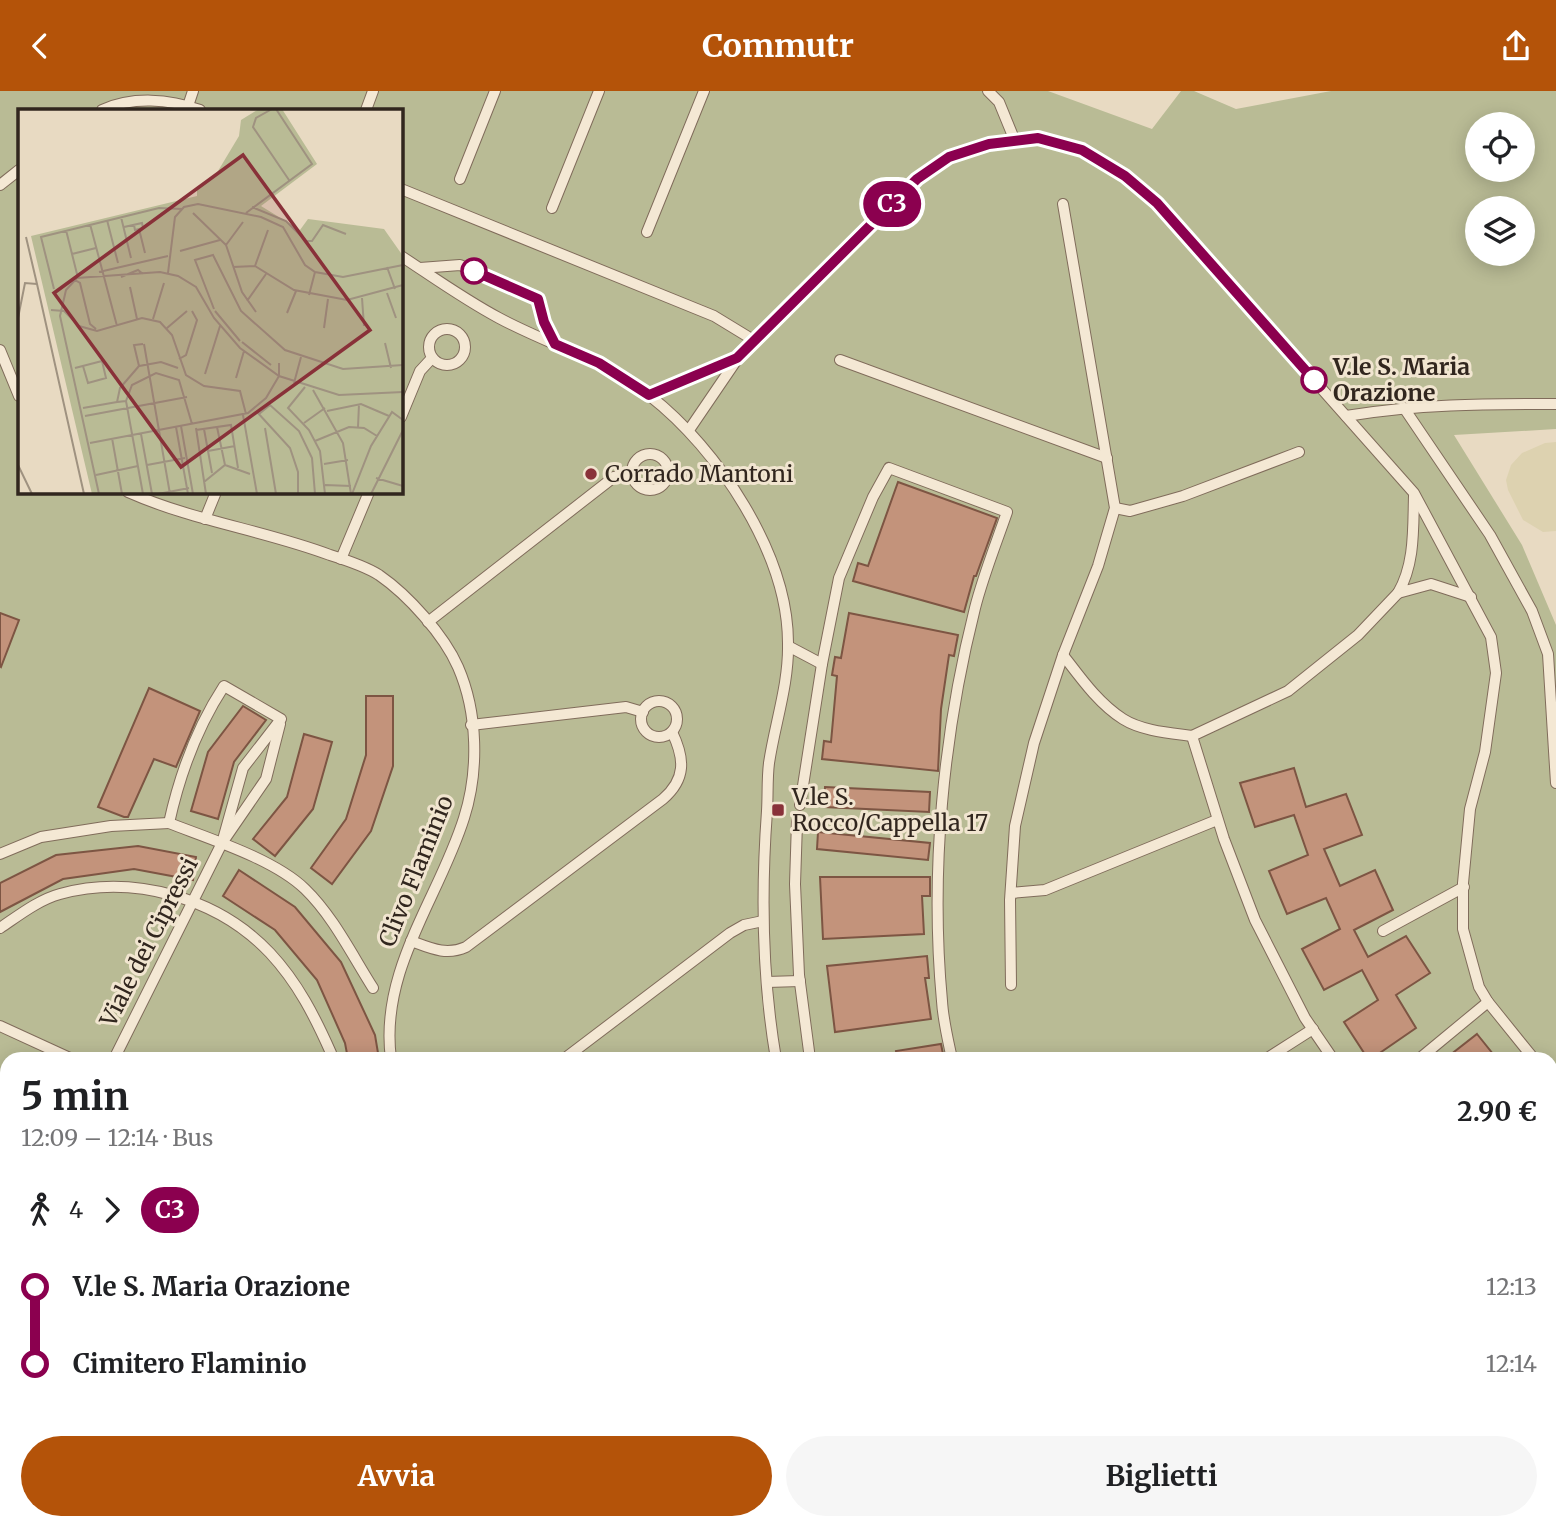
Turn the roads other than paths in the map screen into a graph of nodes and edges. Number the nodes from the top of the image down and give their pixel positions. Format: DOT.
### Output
graph roads {
  1 [pos="193,91"];
  2 [pos="373,91"];
  3 [pos="495,91"];
  4 [pos="599,91"];
  5 [pos="704,91"];
  6 [pos="989,91"];
  7 [pos="153,100"];
  8 [pos="188,106"];
  9 [pos="104,109"];
  10 [pos="166,109"];
  11 [pos="197,109"];
  12 [pos="366,109"];
  13 [pos="1015,141"];
  14 [pos="18,169"];
  15 [pos="18,170"];
  16 [pos="0,174"];
  17 [pos="460,179"];
  18 [pos="0,185"];
  19 [pos="402,189"];
  20 [pos="1063,204"];
  21 [pos="552,208"];
  22 [pos="648,232"];
  23 [pos="402,257"];
  24 [pos="420,268"];
  25 [pos="754,341"];
  26 [pos="555,344"];
  27 [pos="0,350"];
  28 [pos="432,358"];
  29 [pos="737,358"];
  30 [pos="840,360"];
  31 [pos="7,369"];
  32 [pos="18,381"];
  33 [pos="18,394"];
  34 [pos="649,395"];
  35 [pos="1556,404"];
  36 [pos="1404,408"];
  37 [pos="402,415"];
  38 [pos="1346,415"];
  39 [pos="689,430"];
  40 [pos="1299,452"];
  41 [pos="1107,458"];
  42 [pos="632,474"];
  43 [pos="131,493"];
  44 [pos="216,493"];
  45 [pos="369,493"];
  46 [pos="1414,493"];
  47 [pos="1115,508"];
  48 [pos="205,519"];
  49 [pos="341,559"];
  50 [pos="1398,593"];
  51 [pos="1471,597"];
  52 [pos="428,622"];
  53 [pos="789,646"];
  54 [pos="1063,655"];
  55 [pos="822,664"];
  56 [pos="643,712"];
  57 [pos="281,719"];
  58 [pos="471,725"];
  59 [pos="672,732"];
  60 [pos="1192,736"];
  61 [pos="1556,783"];
  62 [pos="800,806"];
  63 [pos="1217,820"];
  64 [pos="797,822"];
  65 [pos="169,823"];
  66 [pos="222,843"];
  67 [pos="0,854"];
  68 [pos="1464,887"];
  69 [pos="1011,893"];
  70 [pos="193,901"];
  71 [pos="763,921"];
  72 [pos="0,928"];
  73 [pos="1383,931"];
  74 [pos="411,941"];
  75 [pos="800,981"];
  76 [pos="767,982"];
  77 [pos="1012,985"];
  78 [pos="373,988"];
  79 [pos="1488,1002"];
  80 [pos="0,1026"];
  81 [pos="1312,1029"];
  82 [pos="57,1052"];
  83 [pos="118,1052"];
  84 [pos="331,1052"];
  85 [pos="391,1052"];
  86 [pos="573,1052"];
  87 [pos="775,1052"];
  88 [pos="809,1052"];
  89 [pos="951,1052"];
  90 [pos="1277,1052"];
  91 [pos="1328,1052"];
  92 [pos="1427,1052"];
  93 [pos="1528,1052"];
  1 -- 8 [label="lane"];
  2 -- 12 [label="lane"];
  3 -- 17 [label="lane"];
  4 -- 21 [label="lane"];
  5 -- 22 [label="lane"];
  6 -- 13 [label="lane"];
  7 -- 8 [label="lane"];
  7 -- 9 [label="lane"];
  7 -- 10 [label="lane"];
  8 -- 11 [label="lane"];
  13 -- 25 [label="lane"];
  13 -- 38 [label="lane"];
  14 -- 16 [label="lane"];
  15 -- 18 [label="lane"];
  19 -- 25 [label="lane"];
  20 -- 41 [label="lane"];
  23 -- 24 [label="lane"];
  24 -- 26 [label="lane"];
  24 -- 26 [label="lane"];
  25 -- 29 [label="lane"];
  26 -- 34 [label="lane"];
  27 -- 31 [label="lane"];
  28 -- 37 [label="lane"];
  29 -- 34 [label="lane"];
  29 -- 39 [label="lane"];
  30 -- 41 [label="lane"];
  31 -- 32 [label="lane"];
  31 -- 33 [label="lane"];
  34 -- 39 [label="lane"];
  35 -- 36 [label="lane"];
  36 -- 38 [label="lane"];
  36 -- 61 [label="lane"];
  38 -- 46 [label="lane"];
  39 -- 53 [label="lane"];
  40 -- 47 [label="lane"];
  41 -- 47 [label="lane"];
  42 -- 52 [label="lane"];
  43 -- 48 [label="lane, Clivo Flaminio"];
  44 -- 48 [label="lane"];
  45 -- 49 [label="lane"];
  46 -- 50 [label="lane"];
  46 -- 51 [label="lane"];
  47 -- 54 [label="lane"];
  48 -- 49 [label="lane, Clivo Flaminio"];
  49 -- 52 [label="lane, Clivo Flaminio"];
  50 -- 51 [label="lane"];
  50 -- 60 [label="lane"];
  51 -- 68 [label="lane"];
  52 -- 58 [label="lane, Clivo Flaminio"];
  53 -- 55 [label="lane"];
  53 -- 71 [label="lane"];
  54 -- 60 [label="lane"];
  54 -- 69 [label="lane"];
  55 -- 62 [label="lane"];
  55 -- 89 [label="lane"];
  56 -- 58 [label="lane"];
  56 -- 59 [label="lane"];
  56 -- 59 [label="lane"];
  57 -- 65 [label="lane"];
  57 -- 66 [label="lane"];
  57 -- 66 [label="lane"];
  58 -- 74 [label="lane, Clivo Flaminio"];
  59 -- 74 [label="lane"];
  60 -- 63 [label="lane"];
  63 -- 69 [label="lane"];
  63 -- 81 [label="lane"];
  64 -- 75 [label="lane"];
  65 -- 66 [label="lane"];
  65 -- 67 [label="lane"];
  66 -- 70 [label="lane, Viale dei Cipressi"];
  66 -- 78 [label="lane"];
  68 -- 73 [label="lane"];
  68 -- 79 [label="lane"];
  69 -- 77 [label="lane"];
  70 -- 72 [label="lane"];
  70 -- 83 [label="lane, Viale dei Cipressi"];
  70 -- 84 [label="lane"];
  71 -- 76 [label="lane"];
  71 -- 86 [label="lane"];
  74 -- 85 [label="lane, Clivo Flaminio"];
  75 -- 76 [label="lane"];
  75 -- 88 [label="lane"];
  76 -- 87 [label="lane"];
  79 -- 92 [label="lane"];
  79 -- 93 [label="lane"];
  80 -- 82 [label="lane"];
  81 -- 90 [label="lane"];
  81 -- 91 [label="lane"];
}
